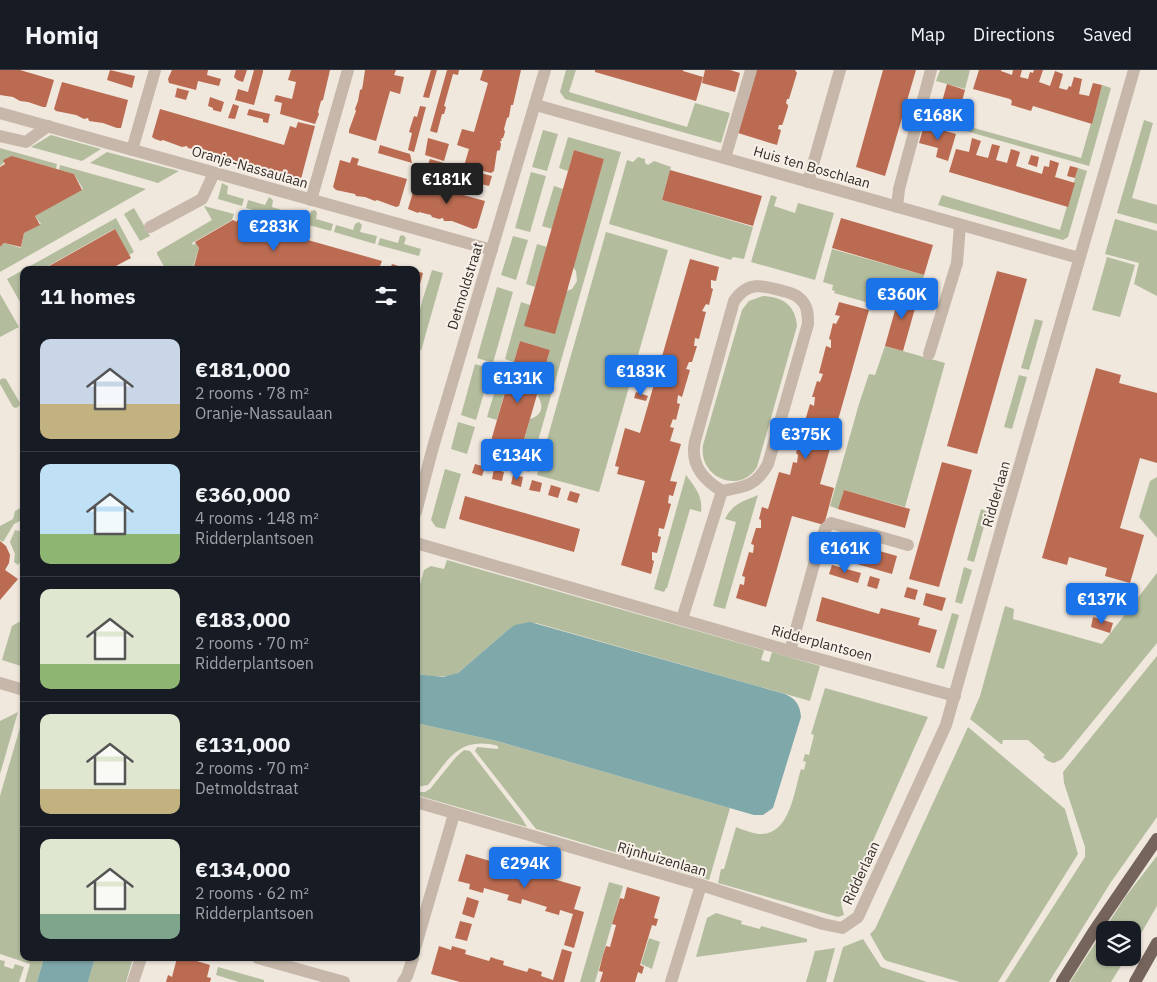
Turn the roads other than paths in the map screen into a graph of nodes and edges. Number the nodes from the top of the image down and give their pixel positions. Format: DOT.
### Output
graph roads {
  1 [pos="155,70"];
  2 [pos="348,70"];
  3 [pos="545,70"];
  4 [pos="751,70"];
  5 [pos="840,70"];
  6 [pos="931,70"];
  7 [pos="1134,70"];
  8 [pos="536,104"];
  9 [pos="0,113"];
  10 [pos="48,126"];
  11 [pos="0,136"];
  12 [pos="132,150"];
  13 [pos="725,158"];
  14 [pos="214,173"];
  15 [pos="808,182"];
  16 [pos="311,200"];
  17 [pos="897,207"];
  18 [pos="960,225"];
  19 [pos="150,226"];
  20 [pos="492,250"];
  21 [pos="1079,258"];
  22 [pos="929,354"];
  23 [pos="722,491"];
  24 [pos="420,497"];
  25 [pos="420,544"];
  26 [pos="908,545"];
  27 [pos="682,619"];
  28 [pos="790,651"];
  29 [pos="0,683"];
  30 [pos="20,689"];
  31 [pos="955,696"];
  32 [pos="420,803"];
  33 [pos="454,814"];
  34 [pos="1157,839"];
  35 [pos="701,886"];
  36 [pos="858,916"];
  37 [pos="420,931"];
  38 [pos="1157,943"];
  39 [pos="139,961"];
  40 [pos="269,961"];
  41 [pos="412,961"];
  42 [pos="133,982"];
  43 [pos="344,982"];
  44 [pos="403,982"];
  45 [pos="671,982"];
  46 [pos="1062,982"];
  47 [pos="1135,982"];
  1 -- 12 [label="street"];
  2 -- 16 [label="street"];
  3 -- 8 [label="street, Detmoldstraat"];
  4 -- 13 [label="street"];
  5 -- 15 [label="street"];
  6 -- 17 [label="street"];
  7 -- 21 [label="street, Ridderlaan"];
  8 -- 13 [label="street, Huis ten Boschlaan"];
  8 -- 20 [label="street, Detmoldstraat"];
  9 -- 10 [label="street, Oranje-Nassaulaan"];
  10 -- 11 [label="street"];
  10 -- 12 [label="street, Oranje-Nassaulaan"];
  12 -- 14 [label="street, Oranje-Nassaulaan"];
  13 -- 15 [label="street, Huis ten Boschlaan"];
  14 -- 16 [label="street, Oranje-Nassaulaan"];
  14 -- 19 [label="street"];
  15 -- 17 [label="street, Huis ten Boschlaan"];
  16 -- 20 [label="street, Oranje-Nassaulaan"];
  17 -- 18 [label="street, Huis ten Boschlaan"];
  18 -- 21 [label="street, Huis ten Boschlaan"];
  18 -- 22 [label="street"];
  20 -- 24 [label="street, Detmoldstraat"];
  21 -- 31 [label="street, Ridderlaan"];
  23 -- 23 [label="street"];
  23 -- 27 [label="street"];
  25 -- 27 [label="street, Ridderplantsoen"];
  26 -- 28 [label="street"];
  27 -- 28 [label="street, Ridderplantsoen"];
  28 -- 31 [label="street, Ridderplantsoen"];
  29 -- 30 [label="street"];
  31 -- 36 [label="street, Ridderlaan"];
  32 -- 33 [label="street, Rijnhuizenlaan"];
  33 -- 35 [label="street, Rijnhuizenlaan"];
  33 -- 37 [label="street"];
  34 -- 46 [label="main road"];
  35 -- 36 [label="street, Rijnhuizenlaan"];
  35 -- 45 [label="street"];
  38 -- 47 [label="main road"];
  39 -- 42 [label="street"];
  40 -- 43 [label="street"];
  41 -- 44 [label="street"];
}
